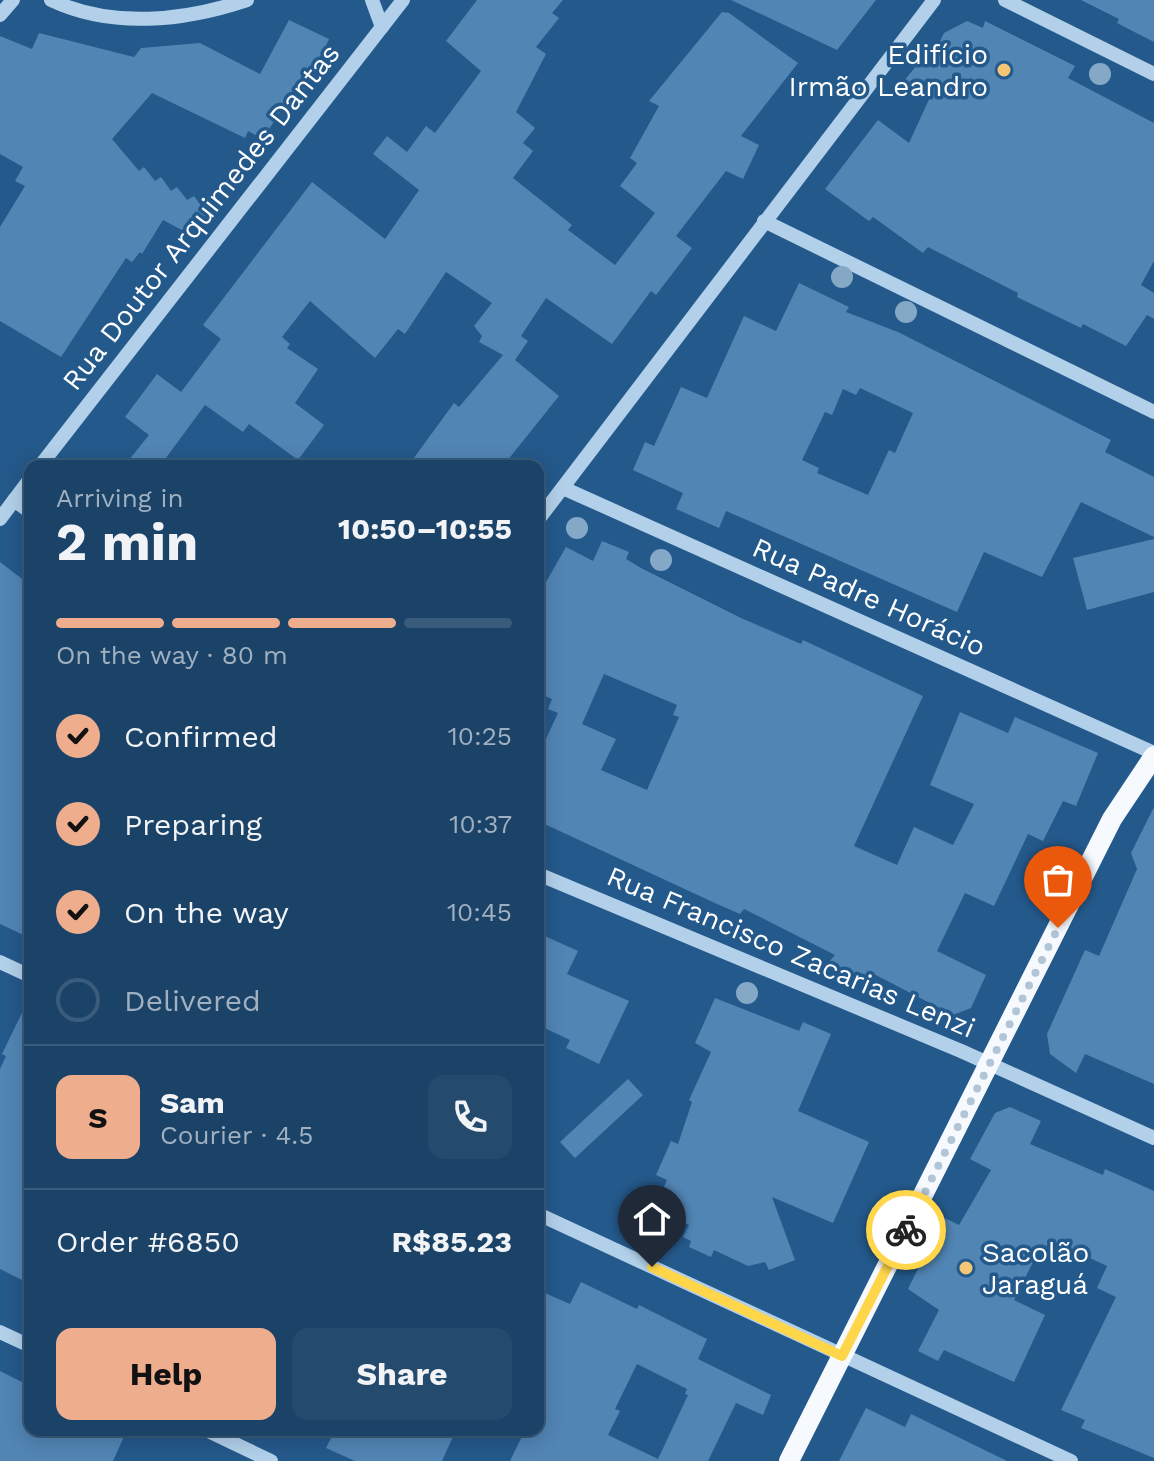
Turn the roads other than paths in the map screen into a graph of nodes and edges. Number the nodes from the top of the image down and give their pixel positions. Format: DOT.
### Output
graph roads {
  1 [pos="13,0"];
  2 [pos="51,0"];
  3 [pos="247,0"];
  4 [pos="372,0"];
  5 [pos="403,0"];
  6 [pos="934,0"];
  7 [pos="1005,0"];
  8 [pos="0,15"];
  9 [pos="382,27"];
  10 [pos="1154,74"];
  11 [pos="764,221"];
  12 [pos="1154,412"];
  13 [pos="45,460"];
  14 [pos="24,487"];
  15 [pos="563,488"];
  16 [pos="14,500"];
  17 [pos="24,508"];
  18 [pos="544,512"];
  19 [pos="0,519"];
  20 [pos="1154,754"];
  21 [pos="544,877"];
  22 [pos="0,962"];
  23 [pos="24,973"];
  24 [pos="991,1064"];
  25 [pos="1154,1138"];
  26 [pos="544,1217"];
  27 [pos="0,1332"];
  28 [pos="24,1343"];
  29 [pos="842,1356"];
  30 [pos="219,1436"];
  31 [pos="271,1461"];
  32 [pos="789,1461"];
  33 [pos="1071,1461"];
  1 -- 8 [label="street"];
  2 -- 3 [label="street"];
  4 -- 9 [label="street"];
  5 -- 9 [label="street, Rua Doutor Arquimedes Dantas"];
  6 -- 11 [label="street"];
  7 -- 10 [label="street"];
  9 -- 13 [label="street, Rua Doutor Arquimedes Dantas"];
  11 -- 12 [label="street"];
  11 -- 15 [label="street"];
  14 -- 16 [label="street"];
  15 -- 18 [label="street"];
  15 -- 20 [label="street, Rua Padre Horácio"];
  16 -- 17 [label="street"];
  16 -- 19 [label="street"];
  20 -- 24 [label="main road"];
  21 -- 24 [label="street, Rua Francisco Zacarias Lenzi"];
  22 -- 23 [label="street"];
  24 -- 25 [label="street, Rua Francisco Zacarias Lenzi"];
  24 -- 29 [label="main road"];
  26 -- 29 [label="street"];
  27 -- 28 [label="street"];
  29 -- 32 [label="main road"];
  29 -- 33 [label="street"];
  30 -- 31 [label="street"];
}
